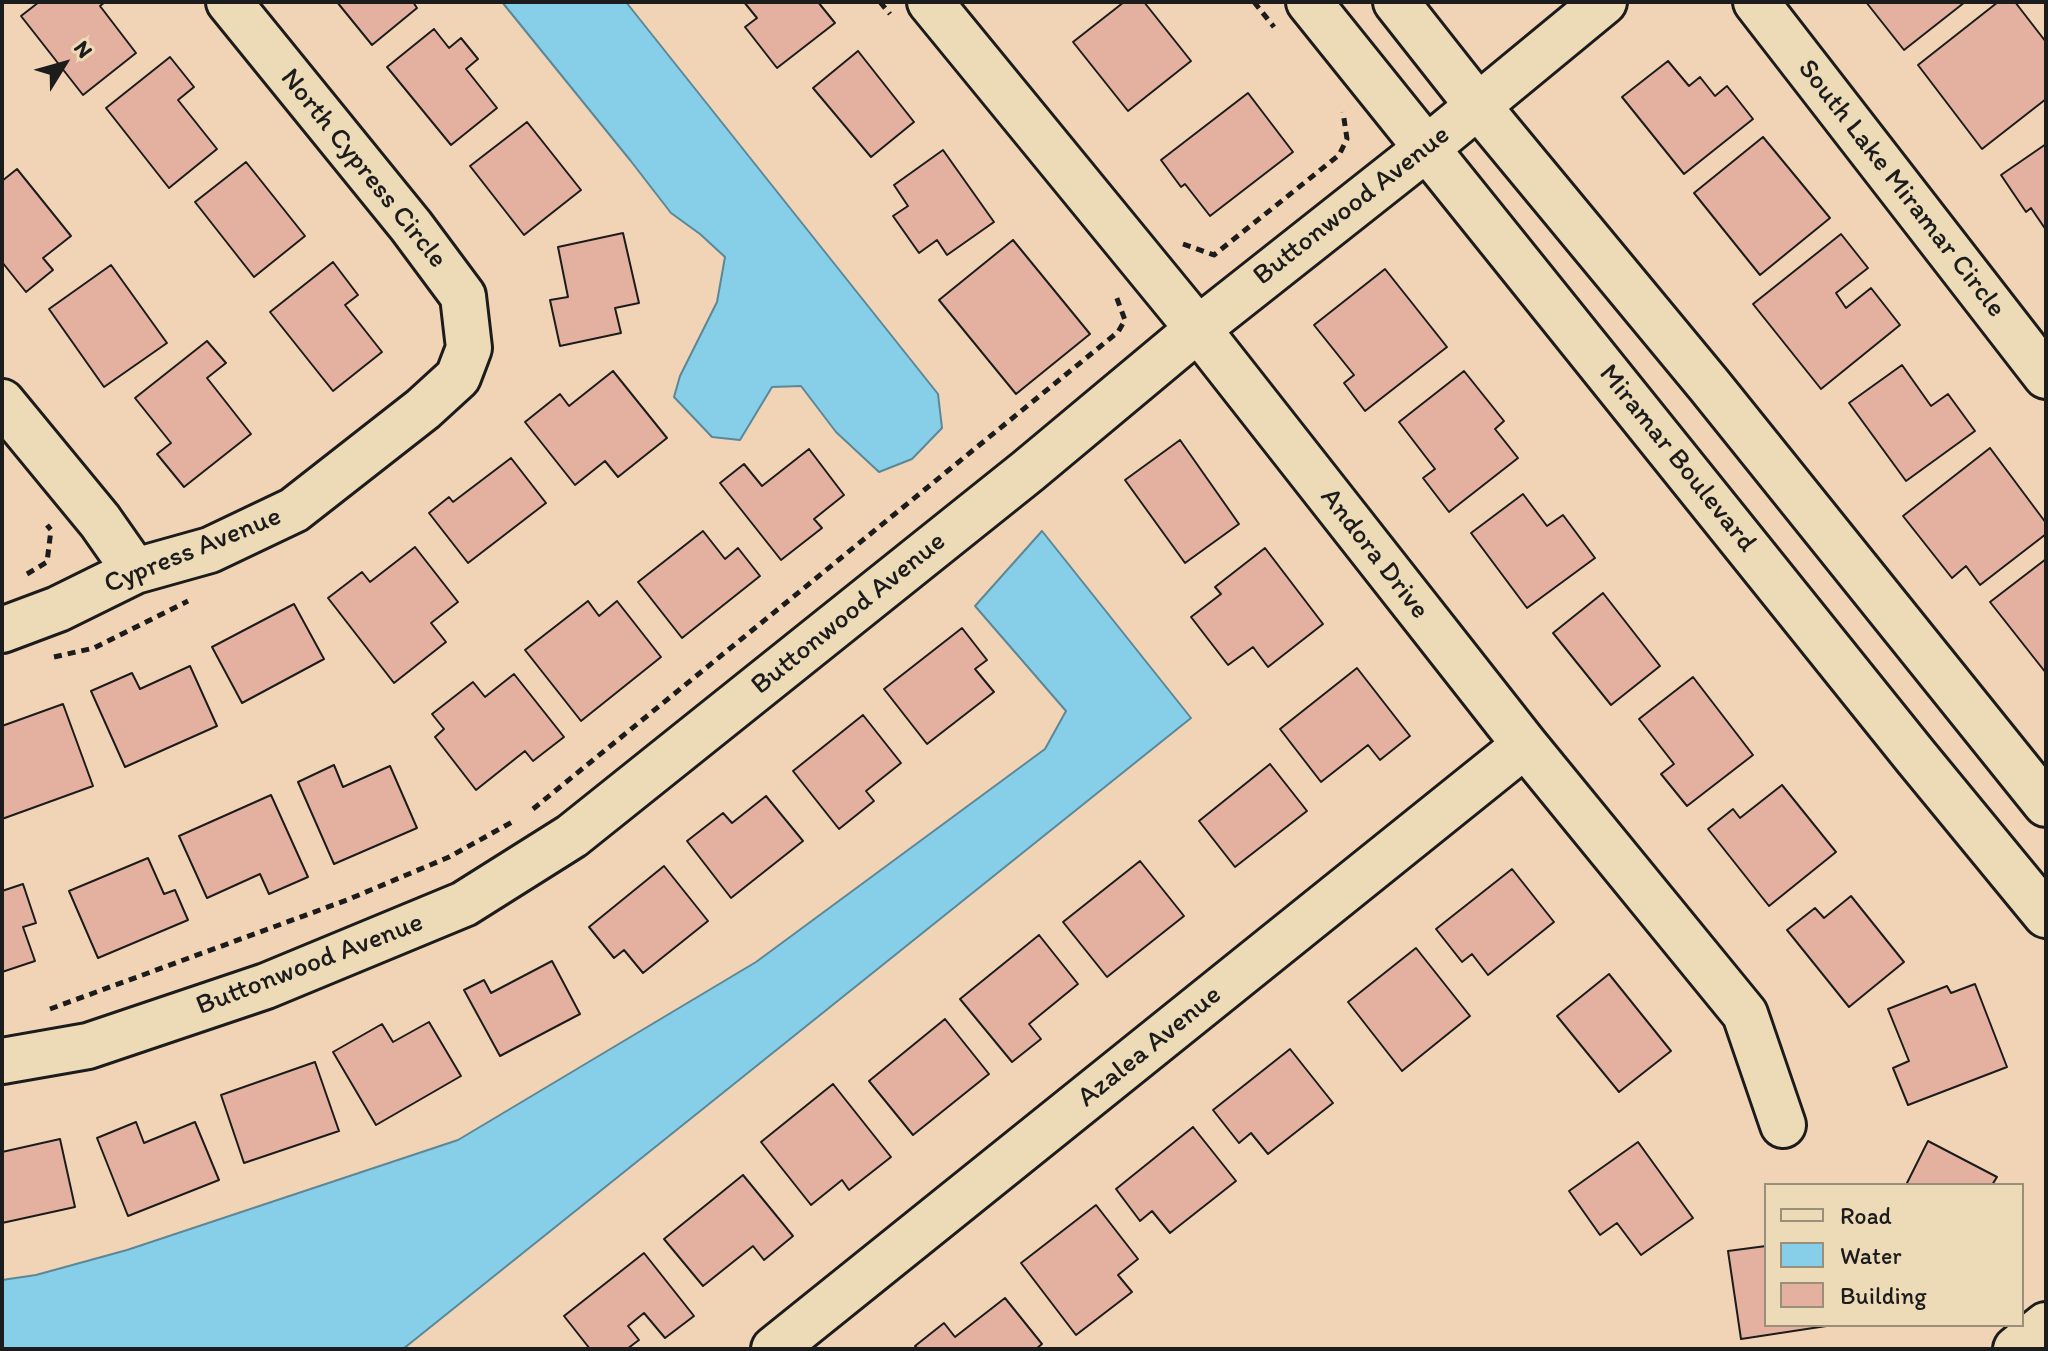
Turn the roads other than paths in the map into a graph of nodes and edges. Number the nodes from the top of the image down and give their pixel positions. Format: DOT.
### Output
graph roads {
  1 [pos="229,2"];
  2 [pos="1309,2"];
  3 [pos="1396,2"];
  4 [pos="1604,2"];
  5 [pos="1756,2"];
  6 [pos="914,13"];
  7 [pos="1478,106"];
  8 [pos="1427,148"];
  9 [pos="1198,329"];
  10 [pos="469,348"];
  11 [pos="2046,376"];
  12 [pos="2,402"];
  13 [pos="135,571"];
  14 [pos="2,630"];
  15 [pos="1525,745"];
  16 [pos="2046,804"];
  17 [pos="2046,915"];
  18 [pos="2,1061"];
  19 [pos="1783,1125"];
  20 [pos="2046,1325"];
  21 [pos="774,1349"];
  22 [pos="2016,1349"];
  1 -- 10 [label="street, North Cypress Circle"];
  2 -- 8 [label="street, Miramar Boulevard"];
  3 -- 7 [label="street"];
  4 -- 7 [label="street, Buttonwood Avenue"];
  5 -- 11 [label="street, South Lake Miramar Circle"];
  6 -- 9 [label="street, Andora Drive"];
  7 -- 8 [label="street, Buttonwood Avenue"];
  7 -- 16 [label="street"];
  8 -- 9 [label="street, Buttonwood Avenue"];
  8 -- 17 [label="street, Miramar Boulevard"];
  9 -- 15 [label="street, Andora Drive"];
  9 -- 18 [label="street, Buttonwood Avenue"];
  10 -- 13 [label="street, Cypress Avenue"];
  12 -- 13 [label="street"];
  13 -- 14 [label="street, Cypress Avenue"];
  15 -- 19 [label="street, Andora Drive"];
  15 -- 21 [label="street, Azalea Avenue"];
  20 -- 22 [label="street"];
}
